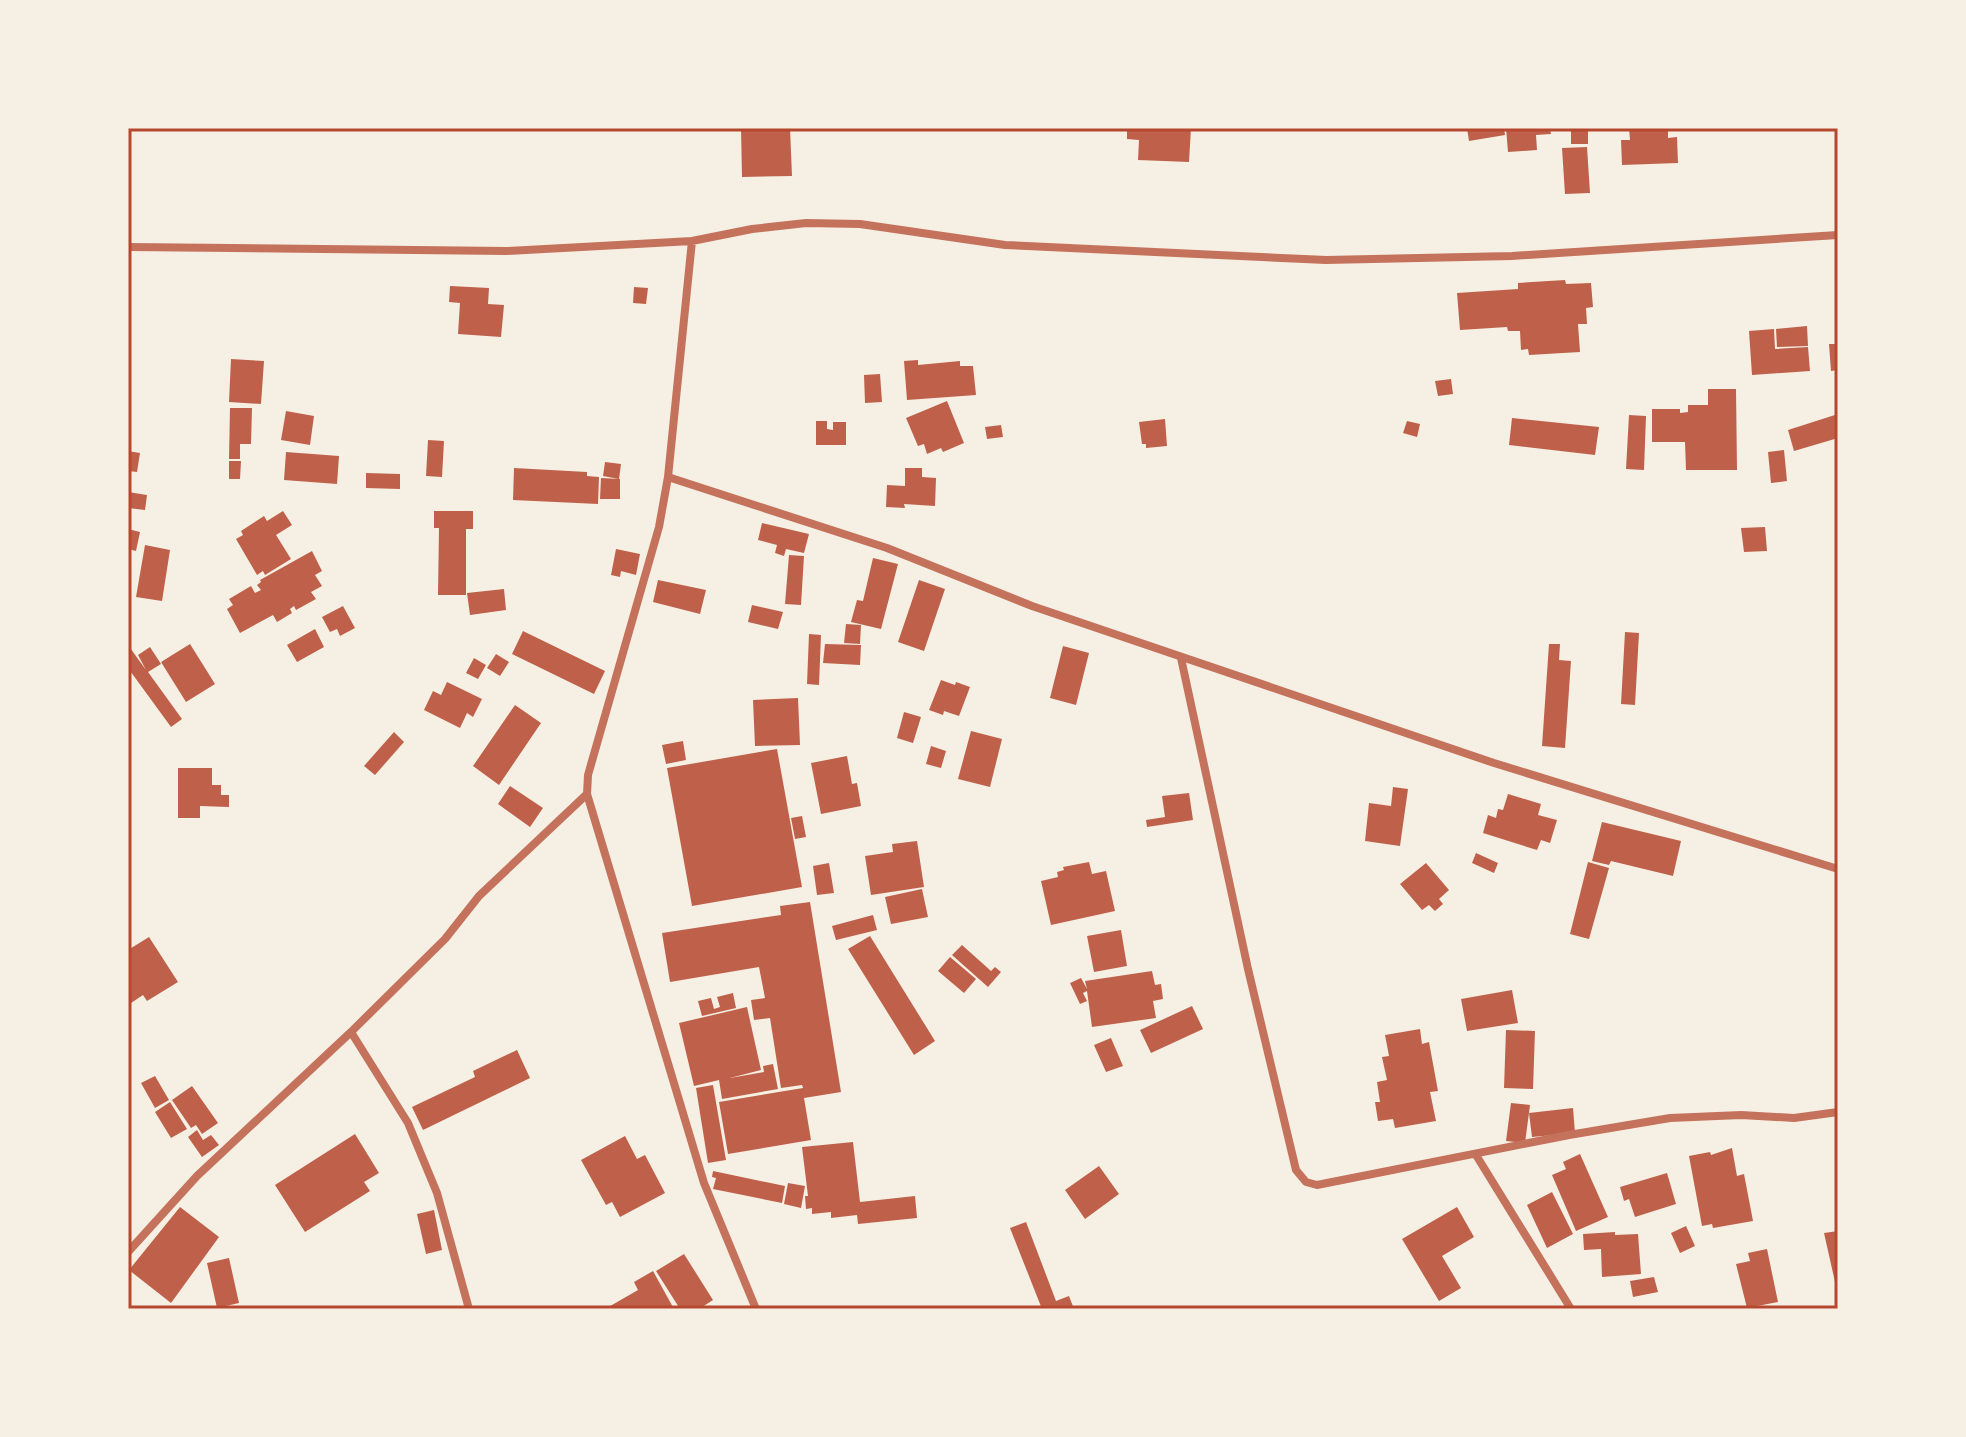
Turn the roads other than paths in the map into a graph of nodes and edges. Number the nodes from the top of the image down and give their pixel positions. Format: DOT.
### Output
graph roads {
  1 [pos="1838,235"];
  2 [pos="692,241"];
  3 [pos="128,247"];
  4 [pos="668,477"];
  5 [pos="1181,658"];
  6 [pos="587,794"];
  7 [pos="1838,869"];
  8 [pos="351,1032"];
  9 [pos="1838,1112"];
  10 [pos="1476,1155"];
  11 [pos="128,1252"];
  12 [pos="469,1309"];
  13 [pos="756,1309"];
  14 [pos="1571,1309"];
  1 -- 2 [label="street"];
  2 -- 3 [label="street"];
  2 -- 4 [label="street"];
  4 -- 5 [label="street"];
  4 -- 6 [label="street"];
  5 -- 7 [label="street"];
  5 -- 10 [label="street"];
  6 -- 8 [label="street"];
  6 -- 13 [label="street"];
  8 -- 11 [label="street"];
  8 -- 12 [label="street"];
  9 -- 10 [label="street"];
  10 -- 14 [label="street"];
}
